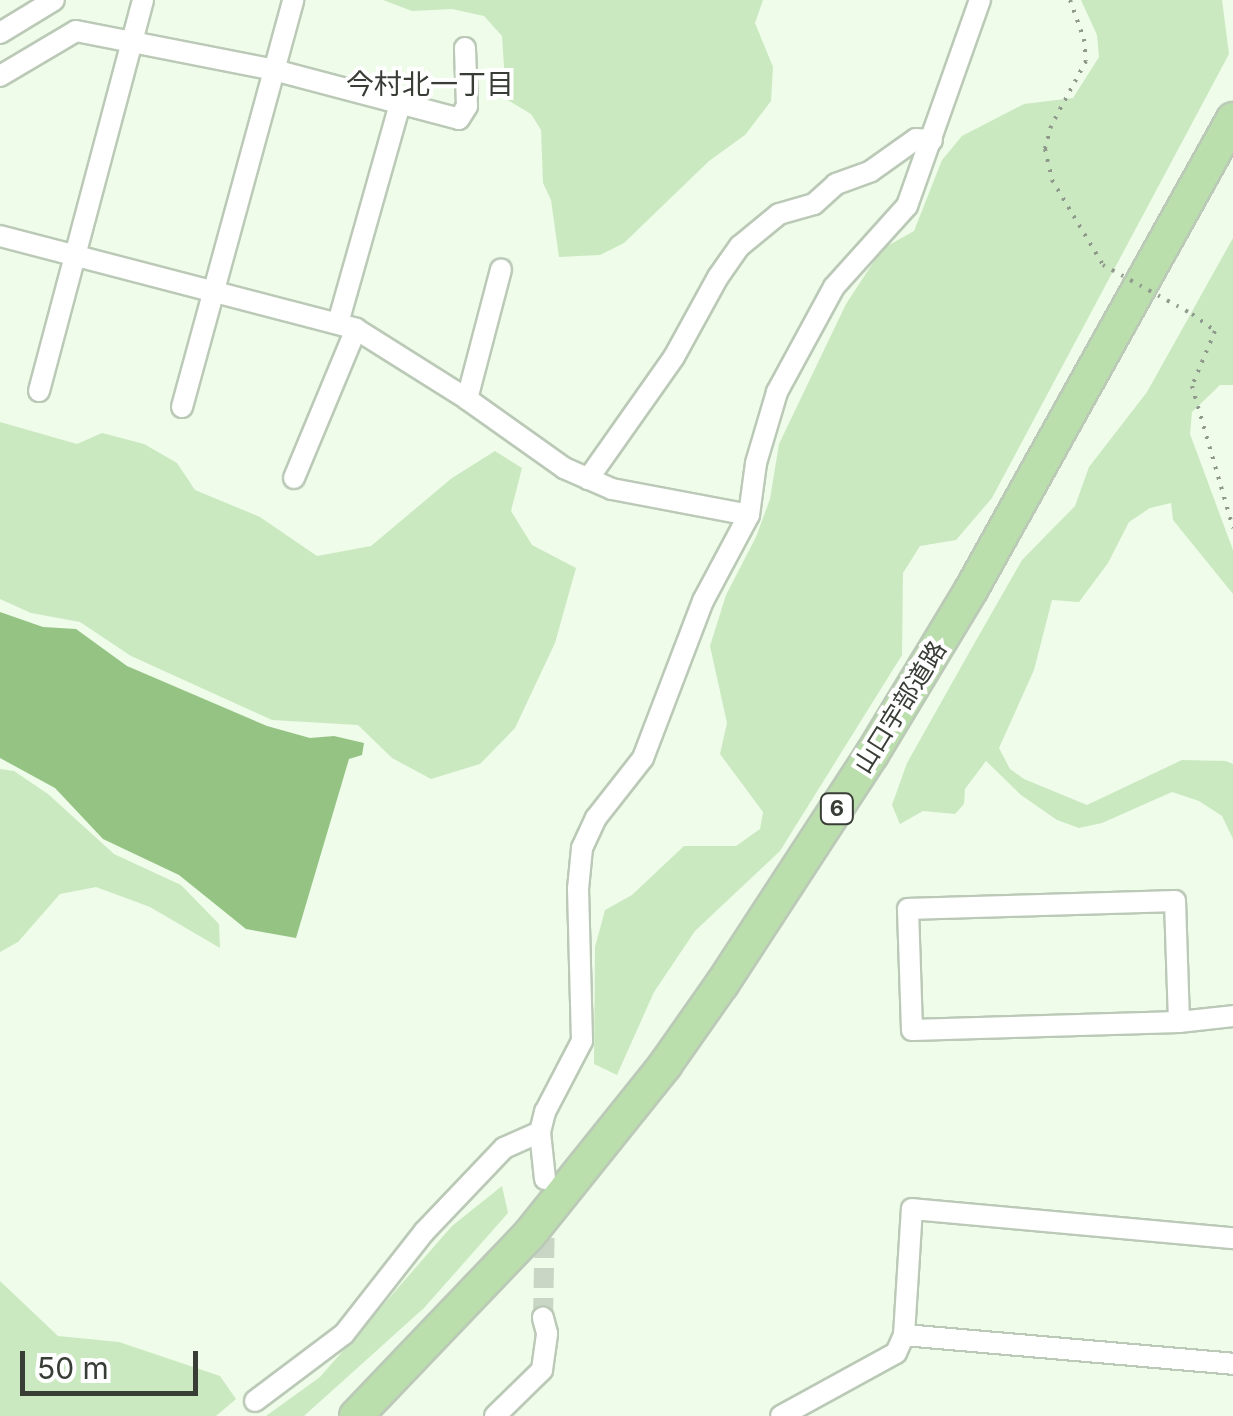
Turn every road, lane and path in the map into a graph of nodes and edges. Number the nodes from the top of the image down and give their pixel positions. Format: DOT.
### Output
graph roads {
  1 [pos="54,0"];
  2 [pos="143,0"];
  3 [pos="293,0"];
  4 [pos="980,0"];
  5 [pos="1070,0"];
  6 [pos="0,33"];
  7 [pos="132,42"];
  8 [pos="464,48"];
  9 [pos="274,70"];
  10 [pos="0,76"];
  11 [pos="400,104"];
  12 [pos="1230,126"];
  13 [pos="932,140"];
  14 [pos="0,236"];
  15 [pos="76,256"];
  16 [pos="501,269"];
  17 [pos="211,293"];
  18 [pos="347,326"];
  19 [pos="39,391"];
  20 [pos="467,398"];
  21 [pos="182,407"];
  22 [pos="294,478"];
  23 [pos="588,479"];
  24 [pos="749,515"];
  25 [pos="1233,528"];
  26 [pos="1233,1016"];
  27 [pos="1179,1022"];
  28 [pos="540,1132"];
  29 [pos="545,1178"];
  30 [pos="1233,1238"];
  31 [pos="543,1318"];
  32 [pos="904,1336"];
  33 [pos="1233,1364"];
  34 [pos="255,1401"];
  35 [pos="356,1416"];
  36 [pos="495,1416"];
  37 [pos="781,1416"];
  1 -- 6 [label="street"];
  2 -- 7 [label="street"];
  3 -- 9 [label="street"];
  4 -- 13 [label="street"];
  5 -- 25 [label="path, bridge"];
  7 -- 9 [label="street"];
  7 -- 10 [label="street"];
  7 -- 15 [label="street"];
  8 -- 11 [label="street"];
  9 -- 11 [label="street"];
  9 -- 17 [label="street"];
  11 -- 18 [label="street"];
  12 -- 35 [label="main road, 山口宇部道路 / 6"];
  13 -- 23 [label="street"];
  13 -- 24 [label="street"];
  14 -- 15 [label="street"];
  15 -- 17 [label="street"];
  15 -- 19 [label="street"];
  16 -- 20 [label="street"];
  17 -- 18 [label="street"];
  17 -- 21 [label="street"];
  18 -- 20 [label="street"];
  18 -- 22 [label="street"];
  20 -- 23 [label="street"];
  23 -- 24 [label="street"];
  24 -- 28 [label="street"];
  26 -- 27 [label="street"];
  27 -- 27 [label="street"];
  28 -- 29 [label="street"];
  28 -- 34 [label="street"];
  30 -- 32 [label="street"];
  31 -- 36 [label="street"];
  32 -- 33 [label="street"];
  32 -- 37 [label="street"];
}
